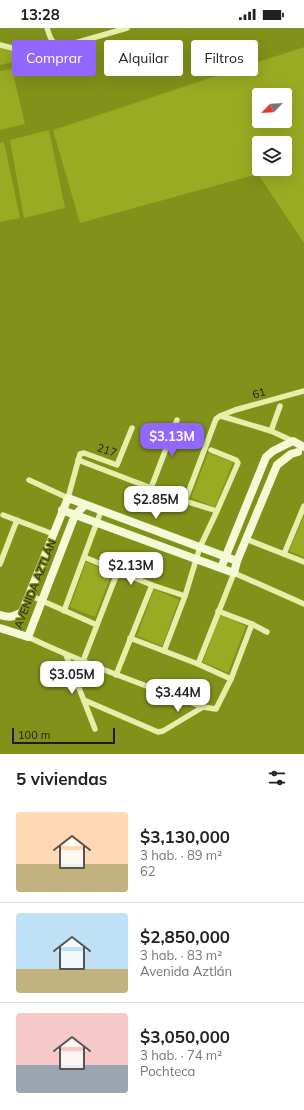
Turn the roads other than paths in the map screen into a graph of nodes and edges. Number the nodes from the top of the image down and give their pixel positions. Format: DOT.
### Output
graph roads {
  1 [pos="47,28"];
  2 [pos="128,28"];
  3 [pos="0,45"];
  4 [pos="12,48"];
  5 [pos="304,391"];
  6 [pos="280,406"];
  7 [pos="220,416"];
  8 [pos="177,420"];
  9 [pos="132,428"];
  10 [pos="271,431"];
  11 [pos="293,441"];
  12 [pos="211,450"];
  13 [pos="302,452"];
  14 [pos="78,460"];
  15 [pos="29,480"];
  16 [pos="151,488"];
  17 [pos="68,498"];
  18 [pos="185,501"];
  19 [pos="85,505"];
  20 [pos="304,506"];
  21 [pos="62,510"];
  22 [pos="101,511"];
  23 [pos="217,511"];
  24 [pos="3,515"];
  25 [pos="75,515"];
  26 [pos="17,520"];
  27 [pos="98,523"];
  28 [pos="53,534"];
  29 [pos="246,539"];
  30 [pos="200,546"];
  31 [pos="284,554"];
  32 [pos="226,556"];
  33 [pos="84,557"];
  34 [pos="196,559"];
  35 [pos="237,560"];
  36 [pos="304,562"];
  37 [pos="0,564"];
  38 [pos="221,568"];
  39 [pos="118,571"];
  40 [pos="234,573"];
  41 [pos="152,585"];
  42 [pos="29,596"];
  43 [pos="184,596"];
  44 [pos="42,602"];
  45 [pos="304,604"];
  46 [pos="64,611"];
  47 [pos="218,611"];
  48 [pos="0,615"];
  49 [pos="252,624"];
  50 [pos="97,625"];
  51 [pos="0,628"];
  52 [pos="267,632"];
  53 [pos="28,637"];
  54 [pos="130,638"];
  55 [pos="164,651"];
  56 [pos="66,655"];
  57 [pos="83,661"];
  58 [pos="198,664"];
  59 [pos="116,675"];
  60 [pos="231,679"];
  61 [pos="84,700"];
  62 [pos="203,707"];
  63 [pos="94,729"];
  1 -- 2 [label="street"];
  3 -- 4 [label="street"];
  5 -- 7 [label="street, 61"];
  6 -- 10 [label="street"];
  7 -- 10 [label="street"];
  7 -- 18 [label="street"];
  8 -- 16 [label="street"];
  9 -- 14 [label="street, 217"];
  10 -- 11 [label="street"];
  11 -- 13 [label="street"];
  11 -- 32 [label="street"];
  12 -- 23 [label="street"];
  13 -- 29 [label="street"];
  14 -- 16 [label="street"];
  14 -- 17 [label="street"];
  15 -- 17 [label="street"];
  16 -- 18 [label="street"];
  17 -- 19 [label="street"];
  17 -- 21 [label="street, AVENIDA AZTLÁN"];
  18 -- 23 [label="street"];
  19 -- 22 [label="street"];
  19 -- 25 [label="street, AVENIDA AZTLÁN"];
  20 -- 31 [label="street"];
  21 -- 25 [label="street"];
  21 -- 28 [label="street, AVENIDA AZTLÁN"];
  22 -- 27 [label="street"];
  22 -- 30 [label="street"];
  23 -- 30 [label="street"];
  24 -- 26 [label="street"];
  25 -- 27 [label="street"];
  25 -- 44 [label="street, AVENIDA AZTLÁN"];
  26 -- 28 [label="street"];
  26 -- 37 [label="street"];
  27 -- 33 [label="street"];
  27 -- 34 [label="street"];
  28 -- 42 [label="street, AVENIDA AZTLÁN"];
  29 -- 31 [label="street"];
  29 -- 35 [label="street"];
  30 -- 32 [label="street"];
  30 -- 34 [label="street"];
  31 -- 36 [label="street"];
  32 -- 35 [label="street"];
  32 -- 38 [label="street"];
  33 -- 39 [label="street"];
  33 -- 46 [label="street"];
  34 -- 38 [label="street"];
  34 -- 43 [label="street"];
  35 -- 40 [label="street"];
  38 -- 40 [label="street"];
  39 -- 41 [label="street"];
  39 -- 50 [label="street"];
  40 -- 45 [label="street"];
  40 -- 47 [label="street"];
  41 -- 43 [label="street"];
  41 -- 54 [label="street"];
  42 -- 44 [label="street"];
  42 -- 48 [label="street, AVENIDA AZTLÁN"];
  43 -- 55 [label="street"];
  44 -- 46 [label="street"];
  44 -- 53 [label="street, AVENIDA AZTLÁN"];
  46 -- 50 [label="street"];
  47 -- 49 [label="street"];
  47 -- 58 [label="street"];
  49 -- 52 [label="street"];
  49 -- 60 [label="street"];
  50 -- 57 [label="street"];
  51 -- 53 [label="street, AVENIDA AZTLÁN"];
  53 -- 56 [label="street"];
  54 -- 55 [label="street"];
  54 -- 59 [label="street"];
  55 -- 58 [label="street"];
  56 -- 57 [label="street"];
  56 -- 61 [label="street"];
  57 -- 59 [label="street"];
  58 -- 60 [label="street"];
  59 -- 62 [label="street"];
  60 -- 62 [label="street"];
  61 -- 62 [label="street"];
  61 -- 63 [label="street"];
}
